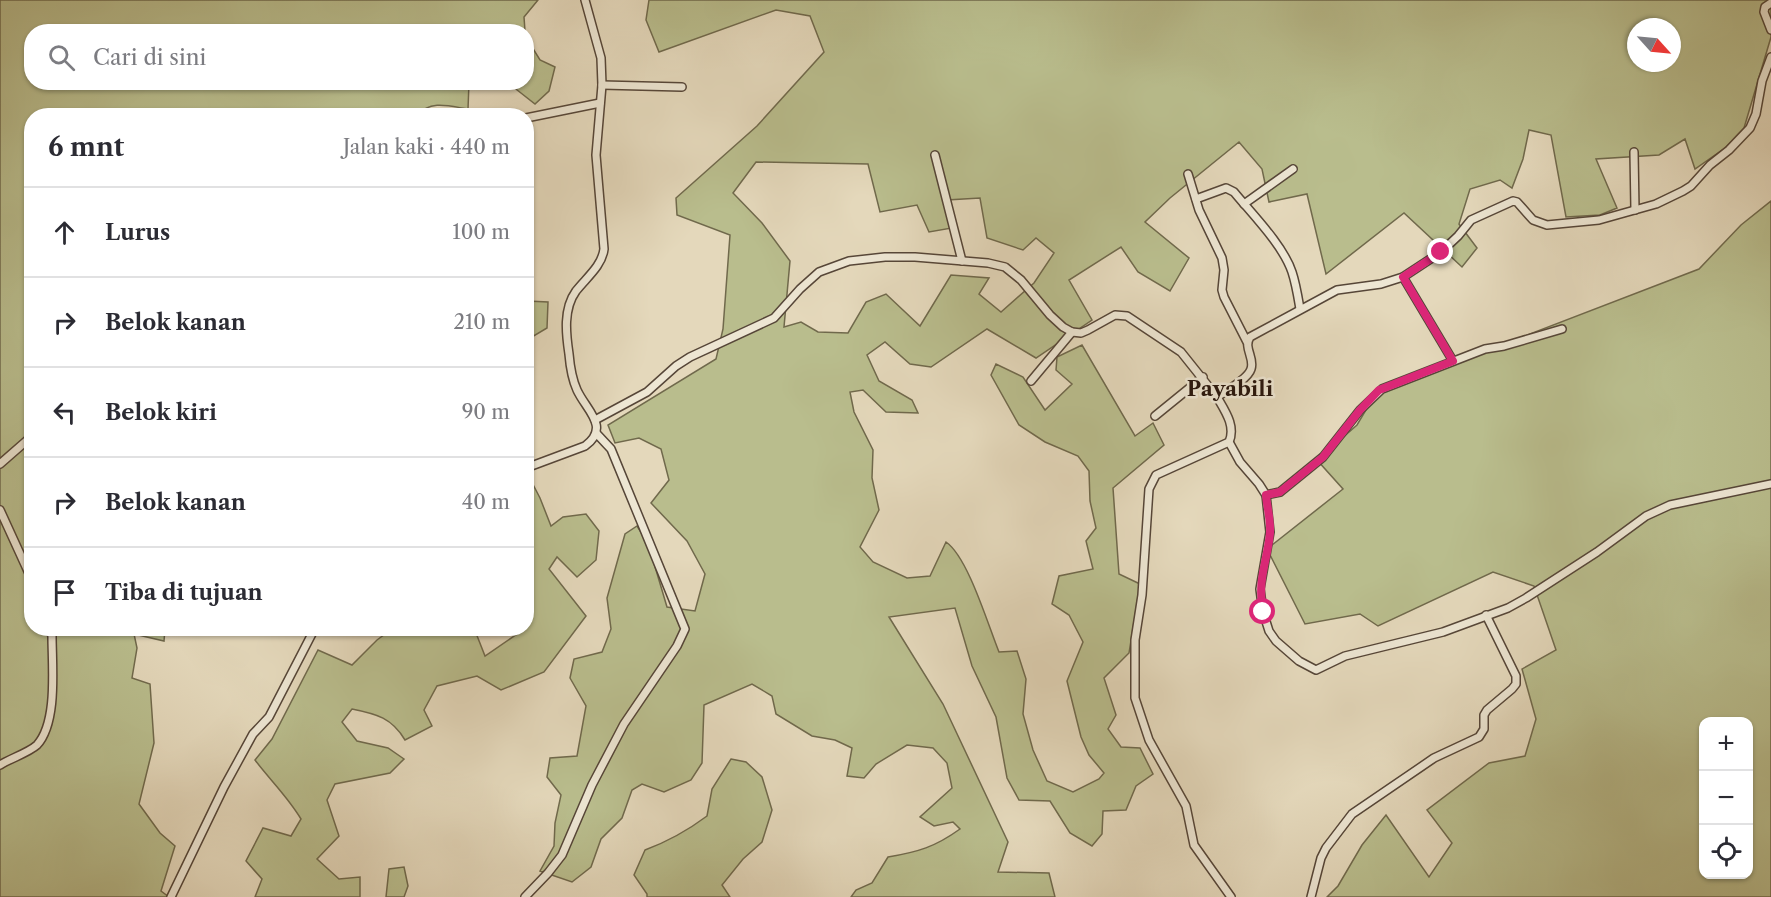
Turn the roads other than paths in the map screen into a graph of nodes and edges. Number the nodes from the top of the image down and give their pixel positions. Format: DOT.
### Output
graph roads {
  1 [pos="585,0"];
  2 [pos="1771,3"];
  3 [pos="1771,30"];
  4 [pos="1771,57"];
  5 [pos="602,85"];
  6 [pos="682,87"];
  7 [pos="600,103"];
  8 [pos="534,116"];
  9 [pos="1634,152"];
  10 [pos="935,155"];
  11 [pos="1293,169"];
  12 [pos="1188,174"];
  13 [pos="1196,199"];
  14 [pos="1244,204"];
  15 [pos="1635,210"];
  16 [pos="962,261"];
  17 [pos="1403,277"];
  18 [pos="1300,309"];
  19 [pos="1563,329"];
  20 [pos="1072,332"];
  21 [pos="1247,342"];
  22 [pos="1453,361"];
  23 [pos="1203,377"];
  24 [pos="1031,381"];
  25 [pos="1218,397"];
  26 [pos="1155,416"];
  27 [pos="595,420"];
  28 [pos="596,433"];
  29 [pos="1229,442"];
  30 [pos="24,443"];
  31 [pos="0,464"];
  32 [pos="534,465"];
  33 [pos="1771,484"];
  34 [pos="1266,495"];
  35 [pos="0,510"];
  36 [pos="24,562"];
  37 [pos="1486,615"];
  38 [pos="52,636"];
  39 [pos="311,636"];
  40 [pos="0,765"];
  41 [pos="172,897"];
  42 [pos="525,897"];
  43 [pos="1231,897"];
  44 [pos="1311,897"];
  1 -- 5 [label="street"];
  2 -- 3 [label="street"];
  4 -- 15 [label="street"];
  5 -- 6 [label="street"];
  5 -- 7 [label="street"];
  7 -- 8 [label="street"];
  7 -- 27 [label="street"];
  9 -- 15 [label="street"];
  10 -- 16 [label="street"];
  11 -- 14 [label="street"];
  12 -- 13 [label="street"];
  13 -- 14 [label="street"];
  13 -- 21 [label="street"];
  14 -- 18 [label="street"];
  15 -- 17 [label="street"];
  16 -- 20 [label="street"];
  16 -- 27 [label="street"];
  17 -- 18 [label="street"];
  17 -- 22 [label="street"];
  18 -- 21 [label="street"];
  19 -- 22 [label="street"];
  20 -- 23 [label="street"];
  20 -- 24 [label="street"];
  21 -- 25 [label="street"];
  22 -- 34 [label="street"];
  23 -- 25 [label="street"];
  23 -- 26 [label="street"];
  25 -- 29 [label="street"];
  27 -- 28 [label="street"];
  28 -- 32 [label="street"];
  28 -- 42 [label="street"];
  29 -- 34 [label="street"];
  29 -- 43 [label="street"];
  30 -- 31 [label="street"];
  33 -- 37 [label="street"];
  34 -- 37 [label="street"];
  35 -- 36 [label="street"];
  37 -- 44 [label="street"];
  38 -- 40 [label="street"];
  39 -- 41 [label="street"];
}
